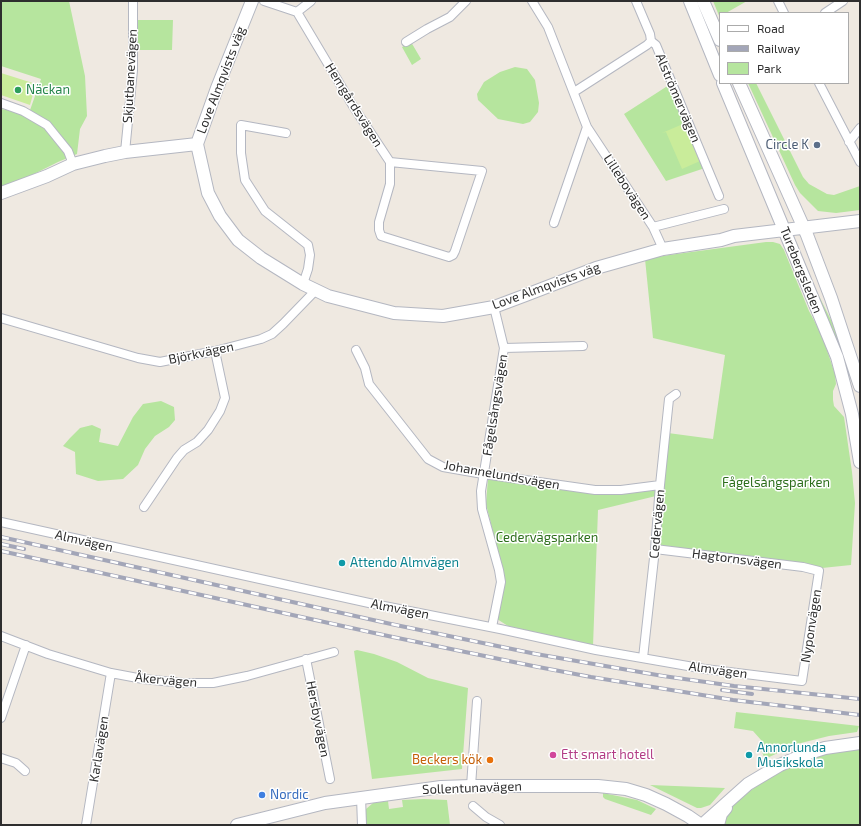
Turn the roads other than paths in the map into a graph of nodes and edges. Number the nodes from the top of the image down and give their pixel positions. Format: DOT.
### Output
graph roads {
  1 [pos="133,1"];
  2 [pos="252,1"];
  3 [pos="264,1"];
  4 [pos="311,1"];
  5 [pos="466,1"];
  6 [pos="532,1"];
  7 [pos="636,1"];
  8 [pos="690,1"];
  9 [pos="703,1"];
  10 [pos="778,1"];
  11 [pos="843,1"];
  12 [pos="297,12"];
  13 [pos="784,12"];
  14 [pos="826,12"];
  15 [pos="719,38"];
  16 [pos="651,40"];
  17 [pos="406,42"];
  18 [pos="719,73"];
  19 [pos="723,84"];
  20 [pos="739,84"];
  21 [pos="820,84"];
  22 [pos="574,92"];
  23 [pos="1,103"];
  24 [pos="587,127"];
  25 [pos="860,128"];
  26 [pos="286,133"];
  27 [pos="849,142"];
  28 [pos="197,144"];
  29 [pos="125,152"];
  30 [pos="390,162"];
  31 [pos="860,162"];
  32 [pos="72,164"];
  33 [pos="1,193"];
  34 [pos="719,196"];
  35 [pos="724,209"];
  36 [pos="860,221"];
  37 [pos="554,223"];
  38 [pos="653,227"];
  39 [pos="860,229"];
  40 [pos="805,231"];
  41 [pos="786,233"];
  42 [pos="663,249"];
  43 [pos="303,284"];
  44 [pos="316,291"];
  45 [pos="494,307"];
  46 [pos="1,318"];
  47 [pos="583,346"];
  48 [pos="504,348"];
  49 [pos="356,350"];
  50 [pos="214,351"];
  51 [pos="860,386"];
  52 [pos="676,394"];
  53 [pos="855,409"];
  54 [pos="860,462"];
  55 [pos="483,474"];
  56 [pos="660,485"];
  57 [pos="144,507"];
  58 [pos="1,522"];
  59 [pos="655,548"];
  60 [pos="820,571"];
  61 [pos="492,627"];
  62 [pos="1,636"];
  63 [pos="26,646"];
  64 [pos="334,652"];
  65 [pos="643,658"];
  66 [pos="306,659"];
  67 [pos="111,673"];
  68 [pos="802,681"];
  69 [pos="477,701"];
  70 [pos="1,718"];
  71 [pos="860,743"];
  72 [pos="1,758"];
  73 [pos="25,771"];
  74 [pos="330,779"];
  75 [pos="471,786"];
  76 [pos="362,797"];
  77 [pos="734,797"];
  78 [pos="473,806"];
  79 [pos="86,825"];
  80 [pos="237,825"];
  81 [pos="362,825"];
  82 [pos="500,825"];
  83 [pos="701,825"];
  84 [pos="718,825"];
  1 -- 29 [label="street, Skjutbanevägen"];
  2 -- 28 [label="street, Love Almqvists väg"];
  3 -- 12 [label="street"];
  4 -- 12 [label="street"];
  5 -- 17 [label="street"];
  6 -- 22 [label="street, Lillebovägen"];
  7 -- 16 [label="street, Alströmervägen"];
  8 -- 18 [label="street"];
  9 -- 15 [label="street"];
  10 -- 13 [label="street"];
  11 -- 14 [label="street"];
  12 -- 30 [label="street, Hemgårdsvägen"];
  16 -- 22 [label="street"];
  16 -- 34 [label="street, Alströmervägen"];
  19 -- 41 [label="street, Turebergsleden"];
  20 -- 40 [label="street, Turebergsleden"];
  21 -- 27 [label="street"];
  22 -- 24 [label="street, Lillebovägen"];
  23 -- 32 [label="street"];
  24 -- 37 [label="street"];
  24 -- 38 [label="street, Lillebovägen"];
  25 -- 27 [label="street"];
  26 -- 43 [label="street"];
  27 -- 31 [label="street"];
  28 -- 29 [label="street"];
  28 -- 43 [label="street, Love Almqvists väg"];
  29 -- 32 [label="street"];
  30 -- 30 [label="street, Hemgårdsvägen"];
  32 -- 33 [label="street"];
  35 -- 38 [label="street"];
  36 -- 40 [label="street"];
  38 -- 42 [label="street, Lillebovägen"];
  39 -- 40 [label="street"];
  40 -- 41 [label="street, Love Almqvists väg"];
  40 -- 51 [label="street, Turebergsleden"];
  41 -- 42 [label="street, Love Almqvists väg"];
  41 -- 53 [label="street, Turebergsleden"];
  42 -- 45 [label="street, Love Almqvists väg"];
  43 -- 44 [label="street, Love Almqvists väg"];
  44 -- 45 [label="street, Love Almqvists väg"];
  44 -- 50 [label="street, Björkvägen"];
  45 -- 48 [label="street, Fågelsångsvägen"];
  46 -- 50 [label="street, Björkvägen"];
  47 -- 48 [label="street, Fågelsångsvägen"];
  48 -- 55 [label="street, Fågelsångsvägen"];
  49 -- 55 [label="street, Johannelundsvägen"];
  50 -- 57 [label="street"];
  52 -- 56 [label="street, Cedervägen"];
  53 -- 54 [label="street, Turebergsleden"];
  55 -- 56 [label="street, Johannelundsvägen"];
  55 -- 61 [label="street, Fågelsångsvägen"];
  56 -- 59 [label="street, Cedervägen"];
  58 -- 61 [label="street, Almvägen"];
  59 -- 60 [label="street, Hagtornsvägen"];
  59 -- 65 [label="street, Cedervägen"];
  60 -- 68 [label="street, Nyponvägen"];
  61 -- 65 [label="street, Almvägen"];
  62 -- 63 [label="street, Åkervägen"];
  63 -- 67 [label="street, Åkervägen"];
  63 -- 70 [label="street"];
  64 -- 66 [label="street, Åkervägen"];
  65 -- 68 [label="street, Almvägen"];
  66 -- 67 [label="street, Åkervägen"];
  66 -- 74 [label="street, Hersbyvägen"];
  67 -- 79 [label="street, Karlavägen"];
  69 -- 75 [label="street"];
  71 -- 77 [label="street"];
  72 -- 73 [label="street"];
  75 -- 76 [label="street, Sollentunavägen"];
  75 -- 83 [label="street, Sollentunavägen"];
  76 -- 80 [label="street, Sollentunavägen"];
  76 -- 81 [label="street"];
  77 -- 83 [label="street"];
  77 -- 84 [label="street"];
  78 -- 82 [label="street"];
}
